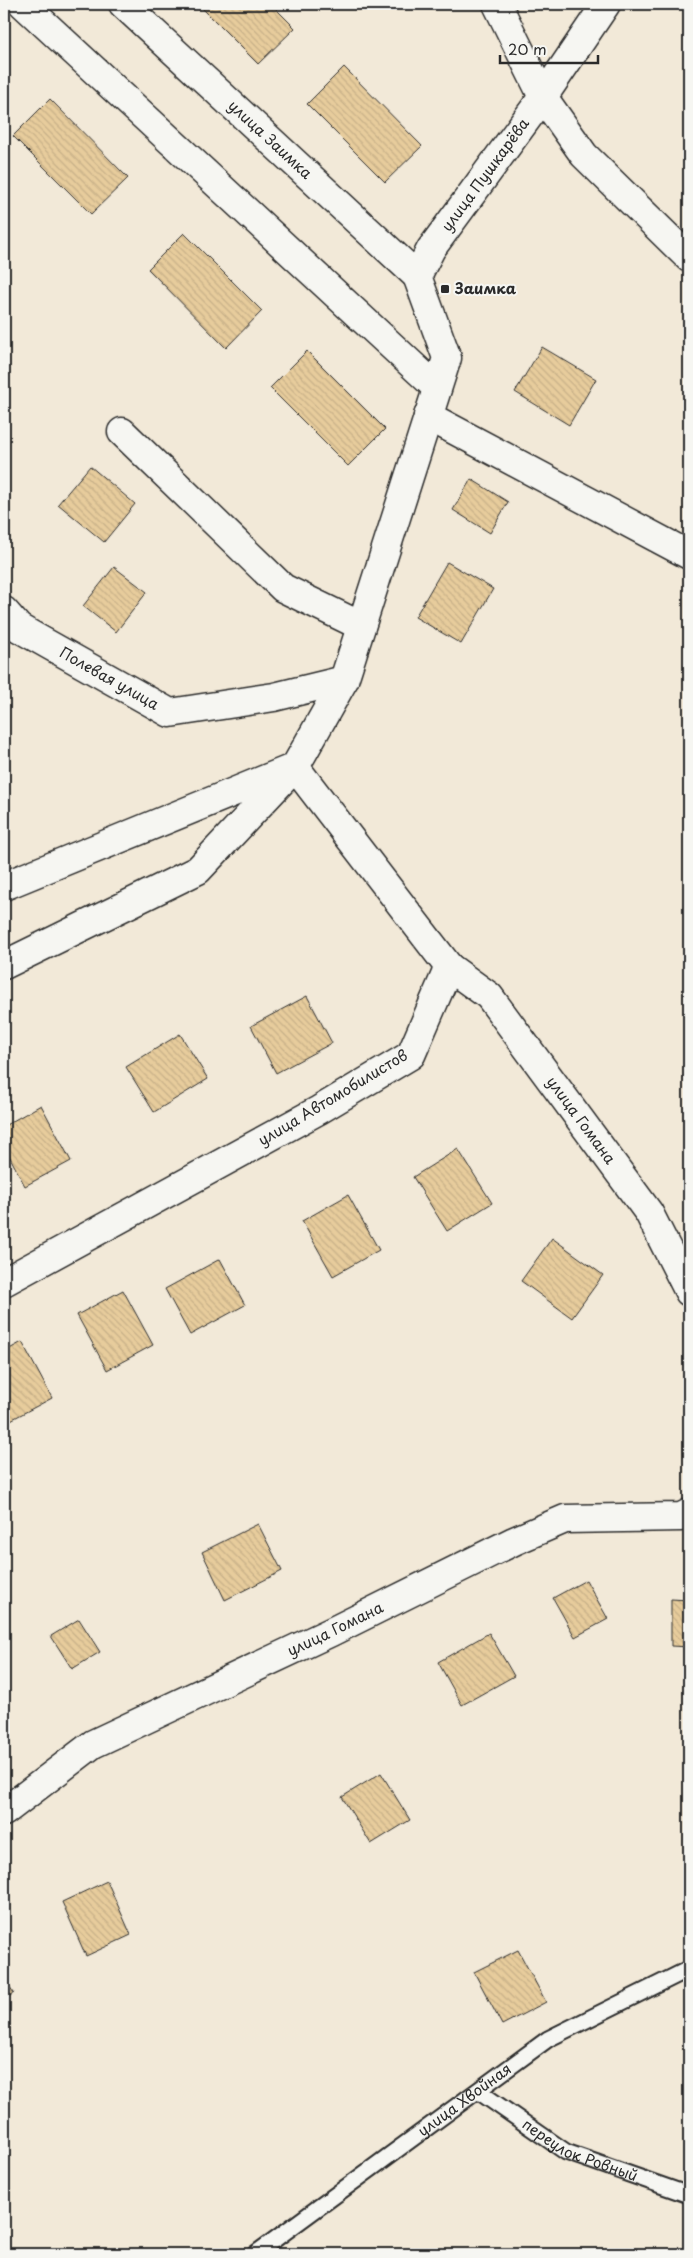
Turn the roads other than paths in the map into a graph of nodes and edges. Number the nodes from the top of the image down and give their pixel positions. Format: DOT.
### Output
graph roads {
  1 [pos="23,4"];
  2 [pos="123,4"];
  3 [pos="496,4"];
  4 [pos="606,4"];
  5 [pos="543,98"];
  6 [pos="689,258"];
  7 [pos="417,276"];
  8 [pos="437,388"];
  9 [pos="428,416"];
  10 [pos="122,432"];
  11 [pos="689,555"];
  12 [pos="4,611"];
  13 [pos="362,626"];
  14 [pos="344,680"];
  15 [pos="294,767"];
  16 [pos="4,886"];
  17 [pos="4,965"];
  18 [pos="449,967"];
  19 [pos="4,1282"];
  20 [pos="689,1292"];
  21 [pos="689,1513"];
  22 [pos="4,1812"];
  23 [pos="689,1969"];
  24 [pos="478,2091"];
  25 [pos="689,2195"];
  26 [pos="255,2254"];
  1 -- 8 [label="street"];
  2 -- 7 [label="street, улица Заимка"];
  3 -- 5 [label="street"];
  4 -- 5 [label="street, улица Пушкарёва"];
  5 -- 6 [label="street"];
  5 -- 7 [label="street, улица Пушкарёва"];
  7 -- 8 [label="street"];
  8 -- 9 [label="street"];
  9 -- 11 [label="street"];
  9 -- 13 [label="street"];
  10 -- 13 [label="street"];
  12 -- 14 [label="street, Полевая улица"];
  13 -- 14 [label="street"];
  14 -- 15 [label="street"];
  15 -- 16 [label="street"];
  15 -- 17 [label="street"];
  15 -- 18 [label="street"];
  18 -- 19 [label="street, улица Автомобилистов"];
  18 -- 20 [label="street, улица Гомана"];
  21 -- 22 [label="street, улица Гомана"];
  23 -- 24 [label="lane, улица Хвойная"];
  24 -- 25 [label="lane, переулок Ровный"];
  24 -- 26 [label="lane, улица Хвойная"];
}
